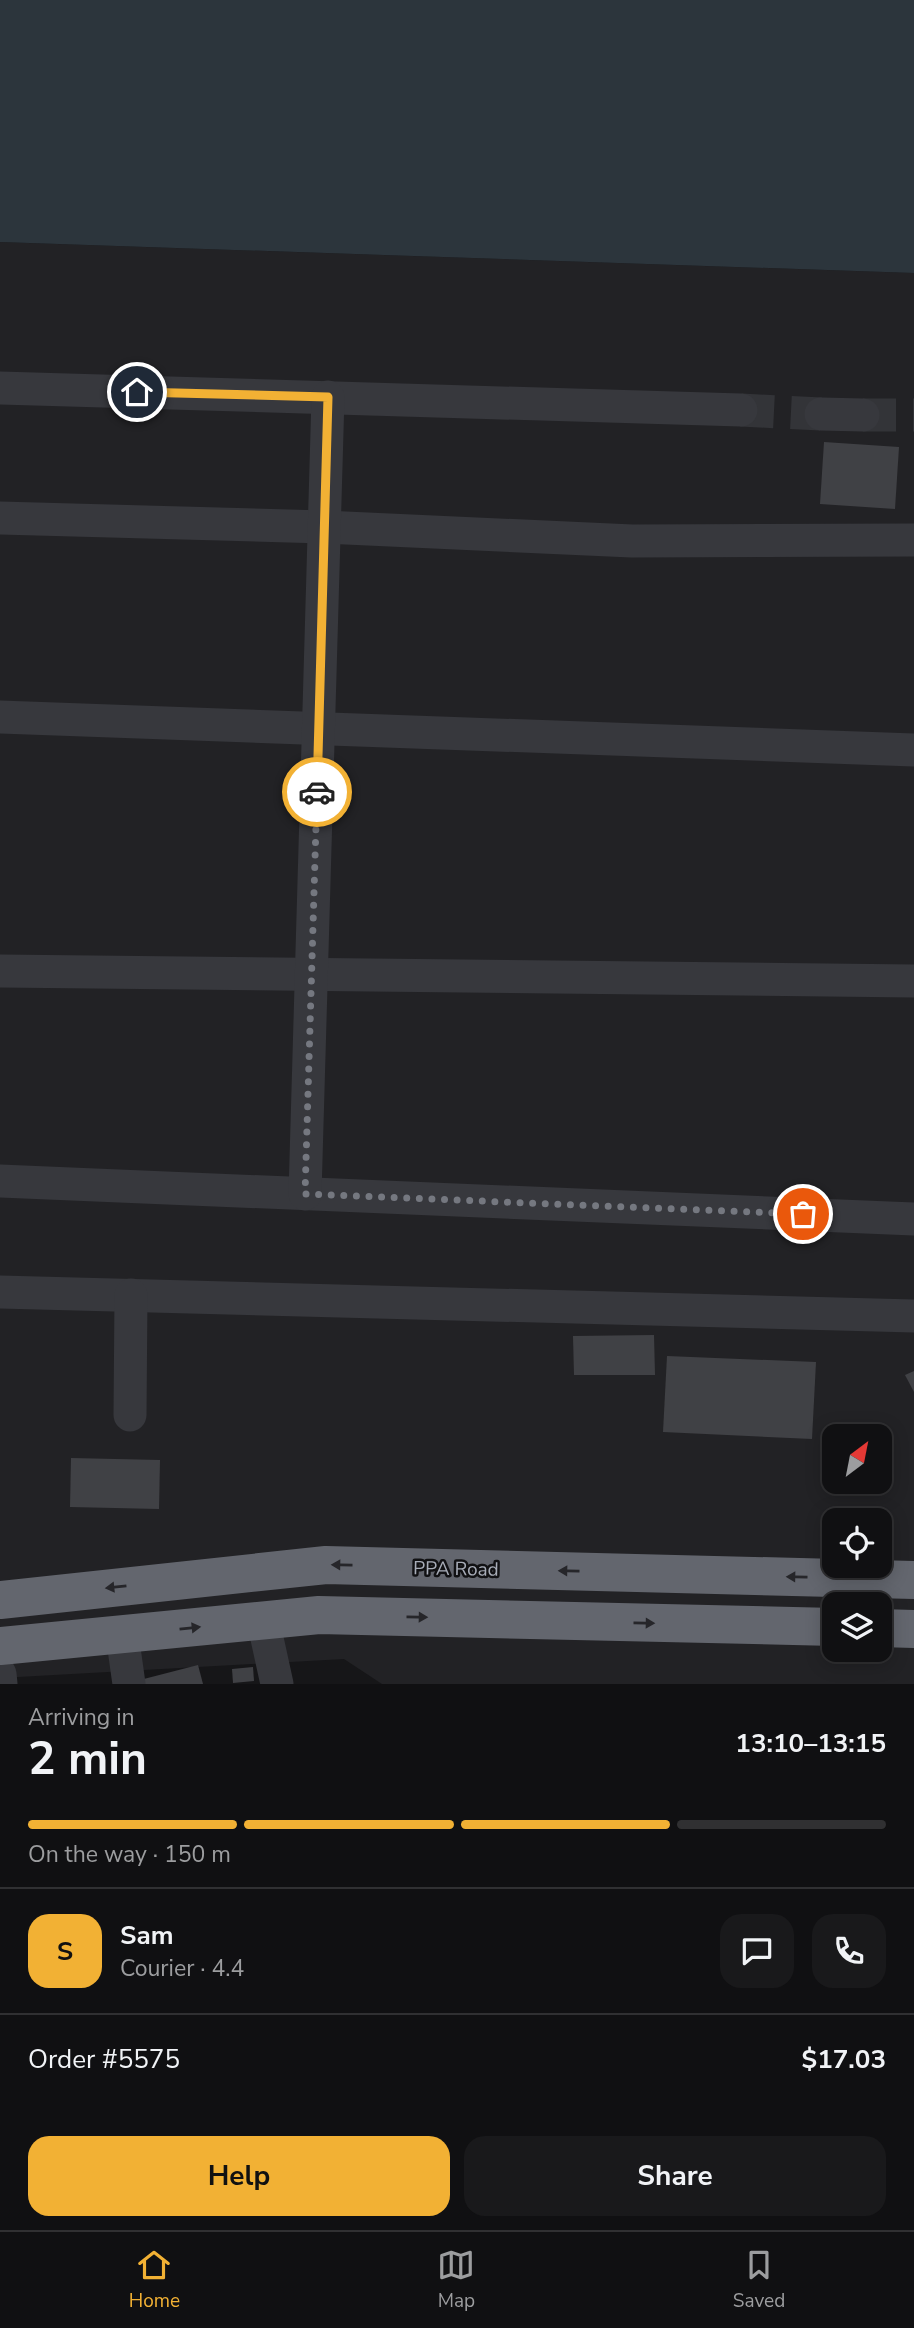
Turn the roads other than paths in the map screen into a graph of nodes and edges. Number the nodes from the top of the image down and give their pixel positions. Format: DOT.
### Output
graph roads {
  1 [pos="0,388"];
  2 [pos="328,397"];
  3 [pos="741,411"];
  4 [pos="821,414"];
  5 [pos="863,415"];
  6 [pos="0,518"];
  7 [pos="324,527"];
  8 [pos="914,540"];
  9 [pos="0,717"];
  10 [pos="319,729"];
  11 [pos="914,750"];
  12 [pos="0,971"];
  13 [pos="312,974"];
  14 [pos="914,981"];
  15 [pos="0,1181"];
  16 [pos="305,1194"];
  17 [pos="914,1219"];
  18 [pos="0,1292"];
  19 [pos="131,1295"];
  20 [pos="914,1316"];
  21 [pos="130,1415"];
  22 [pos="914,1580"];
  23 [pos="0,1600"];
  24 [pos="263,1620"];
  25 [pos="822,1627"];
  26 [pos="892,1628"];
  27 [pos="914,1629"];
  28 [pos="122,1634"];
  29 [pos="0,1646"];
  30 [pos="0,1674"];
  31 [pos="1,1684"];
  32 [pos="130,1684"];
  33 [pos="278,1684"];
  1 -- 2 [label="lane"];
  2 -- 3 [label="lane"];
  2 -- 7 [label="lane"];
  4 -- 5 [label="lane"];
  6 -- 7 [label="lane"];
  7 -- 8 [label="lane"];
  7 -- 10 [label="lane"];
  9 -- 10 [label="lane"];
  10 -- 11 [label="lane"];
  10 -- 13 [label="lane"];
  12 -- 13 [label="lane"];
  13 -- 14 [label="lane"];
  13 -- 16 [label="lane"];
  15 -- 16 [label="lane"];
  16 -- 17 [label="lane"];
  18 -- 19 [label="lane"];
  19 -- 20 [label="lane"];
  19 -- 21 [label="lane"];
  22 -- 23 [label="highway, PPA Road, one-way"];
  24 -- 25 [label="highway, one-way"];
  28 -- 24 [label="highway, one-way"];
  24 -- 33 [label="lane"];
  26 -- 27 [label="highway"];
  28 -- 29 [label="highway"];
  28 -- 32 [label="lane"];
  30 -- 31 [label="lane"];
}
